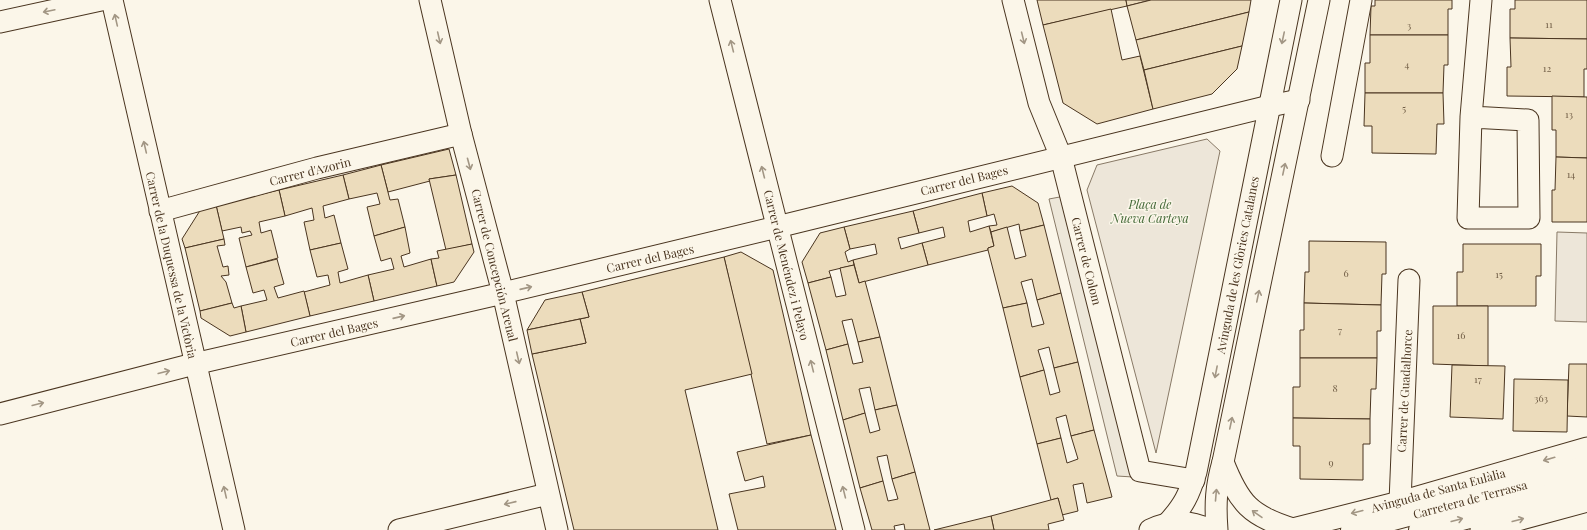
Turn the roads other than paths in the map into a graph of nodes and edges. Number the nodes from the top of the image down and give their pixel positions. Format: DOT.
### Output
graph roads {
  1 [pos="101,0"];
  2 [pos="112,0"];
  3 [pos="430,0"];
  4 [pos="720,0"];
  5 [pos="1013,0"];
  6 [pos="1291,0"];
  7 [pos="1319,0"];
  8 [pos="1361,0"];
  9 [pos="1481,0"];
  10 [pos="0,22"];
  11 [pos="1299,100"];
  12 [pos="1270,106"];
  13 [pos="1471,117"];
  14 [pos="461,134"];
  15 [pos="1332,156"];
  16 [pos="1061,157"];
  17 [pos="160,211"];
  18 [pos="777,228"];
  19 [pos="1409,280"];
  20 [pos="503,293"];
  21 [pos="194,364"];
  22 [pos="0,414"];
  23 [pos="1587,448"];
  24 [pos="1223,462"];
  25 [pos="1587,467"];
  26 [pos="1194,480"];
  27 [pos="1587,486"];
  28 [pos="548,494"];
  29 [pos="1587,501"];
  30 [pos="1400,502"];
  31 [pos="1159,526"];
  32 [pos="1291,529"];
  33 [pos="234,530"];
  34 [pos="399,530"];
  35 [pos="557,530"];
  36 [pos="854,530"];
  37 [pos="1210,530"];
  38 [pos="1217,530"];
  39 [pos="1352,530"];
  40 [pos="1420,530"];
  41 [pos="1480,530"];
  1 -- 10 [label="street, one-way"];
  17 -- 2 [label="street, Carrer de la Duquessa de la Victòria, one-way"];
  3 -- 14 [label="street, Carrer de Concepción Arenal, one-way"];
  18 -- 4 [label="street, Carrer de Menéndez i Pelayo, one-way"];
  5 -- 16 [label="street, Carrer de Colom, one-way"];
  6 -- 12 [label="street, Avinguda de les Glòries Catalanes, one-way"];
  7 -- 11 [label="street"];
  8 -- 15 [label="street"];
  9 -- 13 [label="street"];
  11 -- 12 [label="street, Carrer del Bages"];
  24 -- 11 [label="street, one-way"];
  12 -- 16 [label="street, Carrer del Bages"];
  12 -- 26 [label="street, Avinguda de les Glòries Catalanes, one-way"];
  13 -- 13 [label="street"];
  14 -- 17 [label="street, Carrer d'Azorin"];
  14 -- 20 [label="street, Carrer de Concepción Arenal, one-way"];
  16 -- 18 [label="street, Carrer del Bages"];
  16 -- 26 [label="street, Carrer de Colom"];
  17 -- 21 [label="street, Carrer de la Duquessa de la Victòria"];
  20 -- 18 [label="street, Carrer del Bages, one-way"];
  36 -- 18 [label="street, Carrer de Menéndez i Pelayo, one-way"];
  19 -- 30 [label="street, Carrer de Guadalhorce"];
  21 -- 20 [label="street, Carrer del Bages, one-way"];
  20 -- 28 [label="street, Carrer de Concepción Arenal, one-way"];
  22 -- 21 [label="street, Carrer del Bages, one-way"];
  33 -- 21 [label="street, Carrer de la Duquessa de la Victòria, one-way"];
  23 -- 30 [label="street, Avinguda de Santa Eulàlia, one-way"];
  32 -- 24 [label="street, one-way"];
  38 -- 24 [label="street, one-way"];
  25 -- 39 [label="main road, Carretera de Terrassa"];
  26 -- 31 [label="street, Avinguda de les Glòries Catalanes"];
  40 -- 27 [label="main road, Carretera de Terrassa, one-way"];
  28 -- 34 [label="street, one-way"];
  28 -- 35 [label="street, Carrer de Concepción Arenal"];
  41 -- 29 [label="street, one-way"];
  30 -- 32 [label="street, Avinguda de Santa Eulàlia, one-way"];
  31 -- 37 [label="street"];
}
